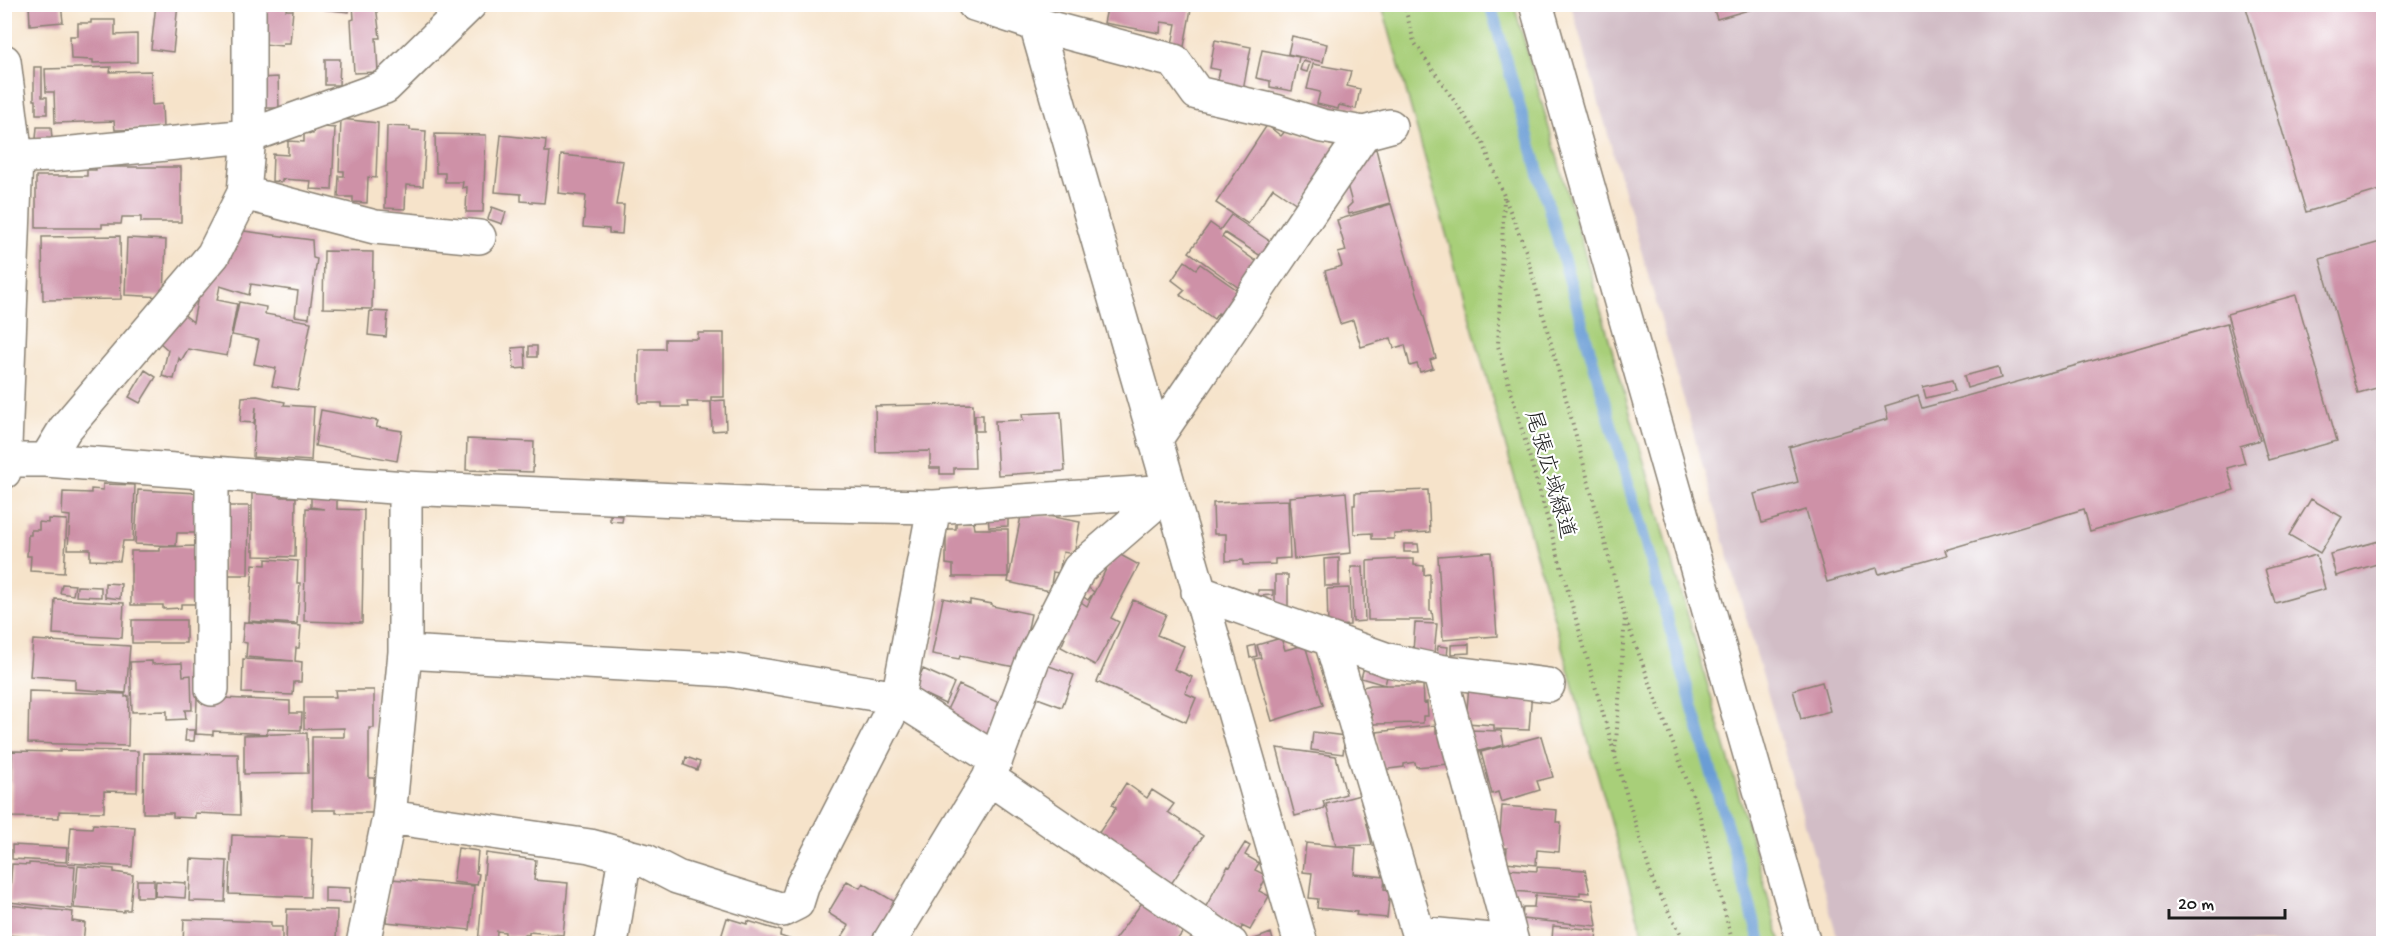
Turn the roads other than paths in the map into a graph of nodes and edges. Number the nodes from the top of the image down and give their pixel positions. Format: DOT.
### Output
graph roads {
  1 [pos="249,4"];
  2 [pos="470,4"];
  3 [pos="974,4"];
  4 [pos="1536,4"];
  5 [pos="1032,14"];
  6 [pos="4,61"];
  7 [pos="249,136"];
  8 [pos="10,157"];
  9 [pos="244,193"];
  10 [pos="479,237"];
  11 [pos="1155,440"];
  12 [pos="5,460"];
  13 [pos="46,460"];
  14 [pos="4,472"];
  15 [pos="212,473"];
  16 [pos="405,488"];
  17 [pos="1169,491"];
  18 [pos="934,507"];
  19 [pos="1198,592"];
  20 [pos="1331,640"];
  21 [pos="405,652"];
  22 [pos="1439,671"];
  23 [pos="1548,685"];
  24 [pos="212,689"];
  25 [pos="898,698"];
  26 [pos="992,769"];
  27 [pos="389,817"];
  28 [pos="625,855"];
  29 [pos="1211,938"];
  30 [pos="363,944"];
  31 [pos="611,944"];
  32 [pos="888,944"];
  33 [pos="1301,944"];
  34 [pos="1804,944"];
  1 -- 7 [label="street"];
  2 -- 7 [label="street"];
  3 -- 5 [label="street"];
  4 -- 34 [label="street"];
  5 -- 11 [label="street"];
  5 -- 11 [label="street"];
  6 -- 8 [label="street"];
  7 -- 8 [label="street"];
  7 -- 9 [label="street"];
  8 -- 12 [label="street"];
  9 -- 10 [label="street"];
  9 -- 13 [label="street"];
  11 -- 17 [label="street"];
  12 -- 13 [label="street"];
  12 -- 14 [label="street"];
  13 -- 15 [label="street"];
  15 -- 16 [label="street"];
  15 -- 24 [label="street"];
  16 -- 18 [label="street"];
  16 -- 21 [label="street"];
  17 -- 18 [label="street"];
  17 -- 19 [label="street"];
  17 -- 26 [label="street"];
  18 -- 25 [label="street"];
  19 -- 20 [label="street"];
  19 -- 33 [label="street"];
  20 -- 22 [label="street"];
  20 -- 22 [label="street"];
  21 -- 25 [label="street"];
  21 -- 27 [label="street"];
  22 -- 23 [label="street"];
  25 -- 26 [label="street"];
  25 -- 28 [label="street"];
  26 -- 29 [label="street"];
  26 -- 32 [label="street"];
  27 -- 28 [label="street"];
  27 -- 30 [label="street"];
  28 -- 31 [label="street"];
}
